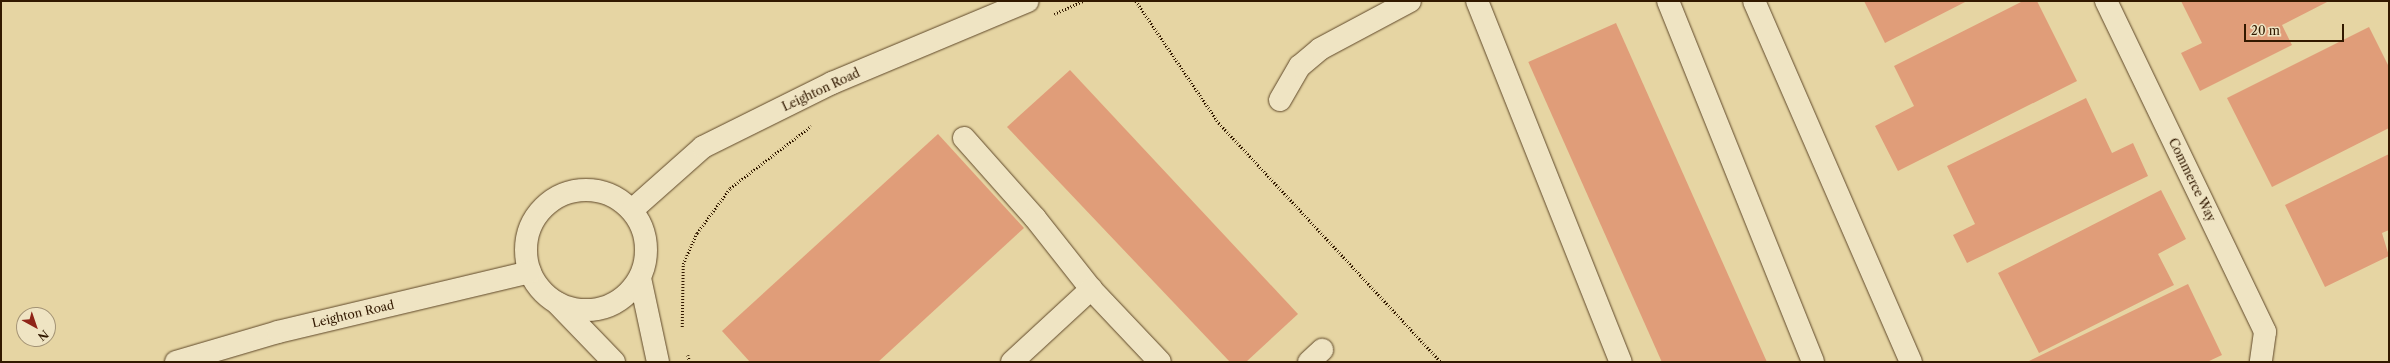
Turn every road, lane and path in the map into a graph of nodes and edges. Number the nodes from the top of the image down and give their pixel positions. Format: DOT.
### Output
graph roads {
  1 [pos="1028,1"];
  2 [pos="1136,1"];
  3 [pos="1410,1"];
  4 [pos="1477,1"];
  5 [pos="1668,1"];
  6 [pos="1754,1"];
  7 [pos="2106,1"];
  8 [pos="1280,100"];
  9 [pos="816,121"];
  10 [pos="964,138"];
  11 [pos="632,210"];
  12 [pos="530,272"];
  13 [pos="640,278"];
  14 [pos="1091,289"];
  15 [pos="556,302"];
  16 [pos="682,331"];
  17 [pos="686,350"];
  18 [pos="176,362"];
  19 [pos="614,362"];
  20 [pos="658,362"];
  21 [pos="690,362"];
  22 [pos="1012,362"];
  23 [pos="1160,362"];
  24 [pos="1441,362"];
  25 [pos="1621,362"];
  26 [pos="1813,362"];
  27 [pos="1911,362"];
  28 [pos="2261,362"];
  1 -- 11 [label="street, Leighton Road"];
  2 -- 24 [label="path"];
  3 -- 8 [label="street"];
  4 -- 25 [label="street"];
  5 -- 26 [label="street"];
  6 -- 27 [label="street"];
  7 -- 28 [label="street, Commerce Way"];
  9 -- 16 [label="path"];
  10 -- 14 [label="street"];
  11 -- 12 [label="street"];
  11 -- 13 [label="street"];
  12 -- 15 [label="street"];
  12 -- 18 [label="street, Leighton Road"];
  13 -- 15 [label="street"];
  13 -- 20 [label="street"];
  14 -- 22 [label="street"];
  14 -- 23 [label="street"];
  15 -- 19 [label="street"];
  17 -- 21 [label="path"];
}
